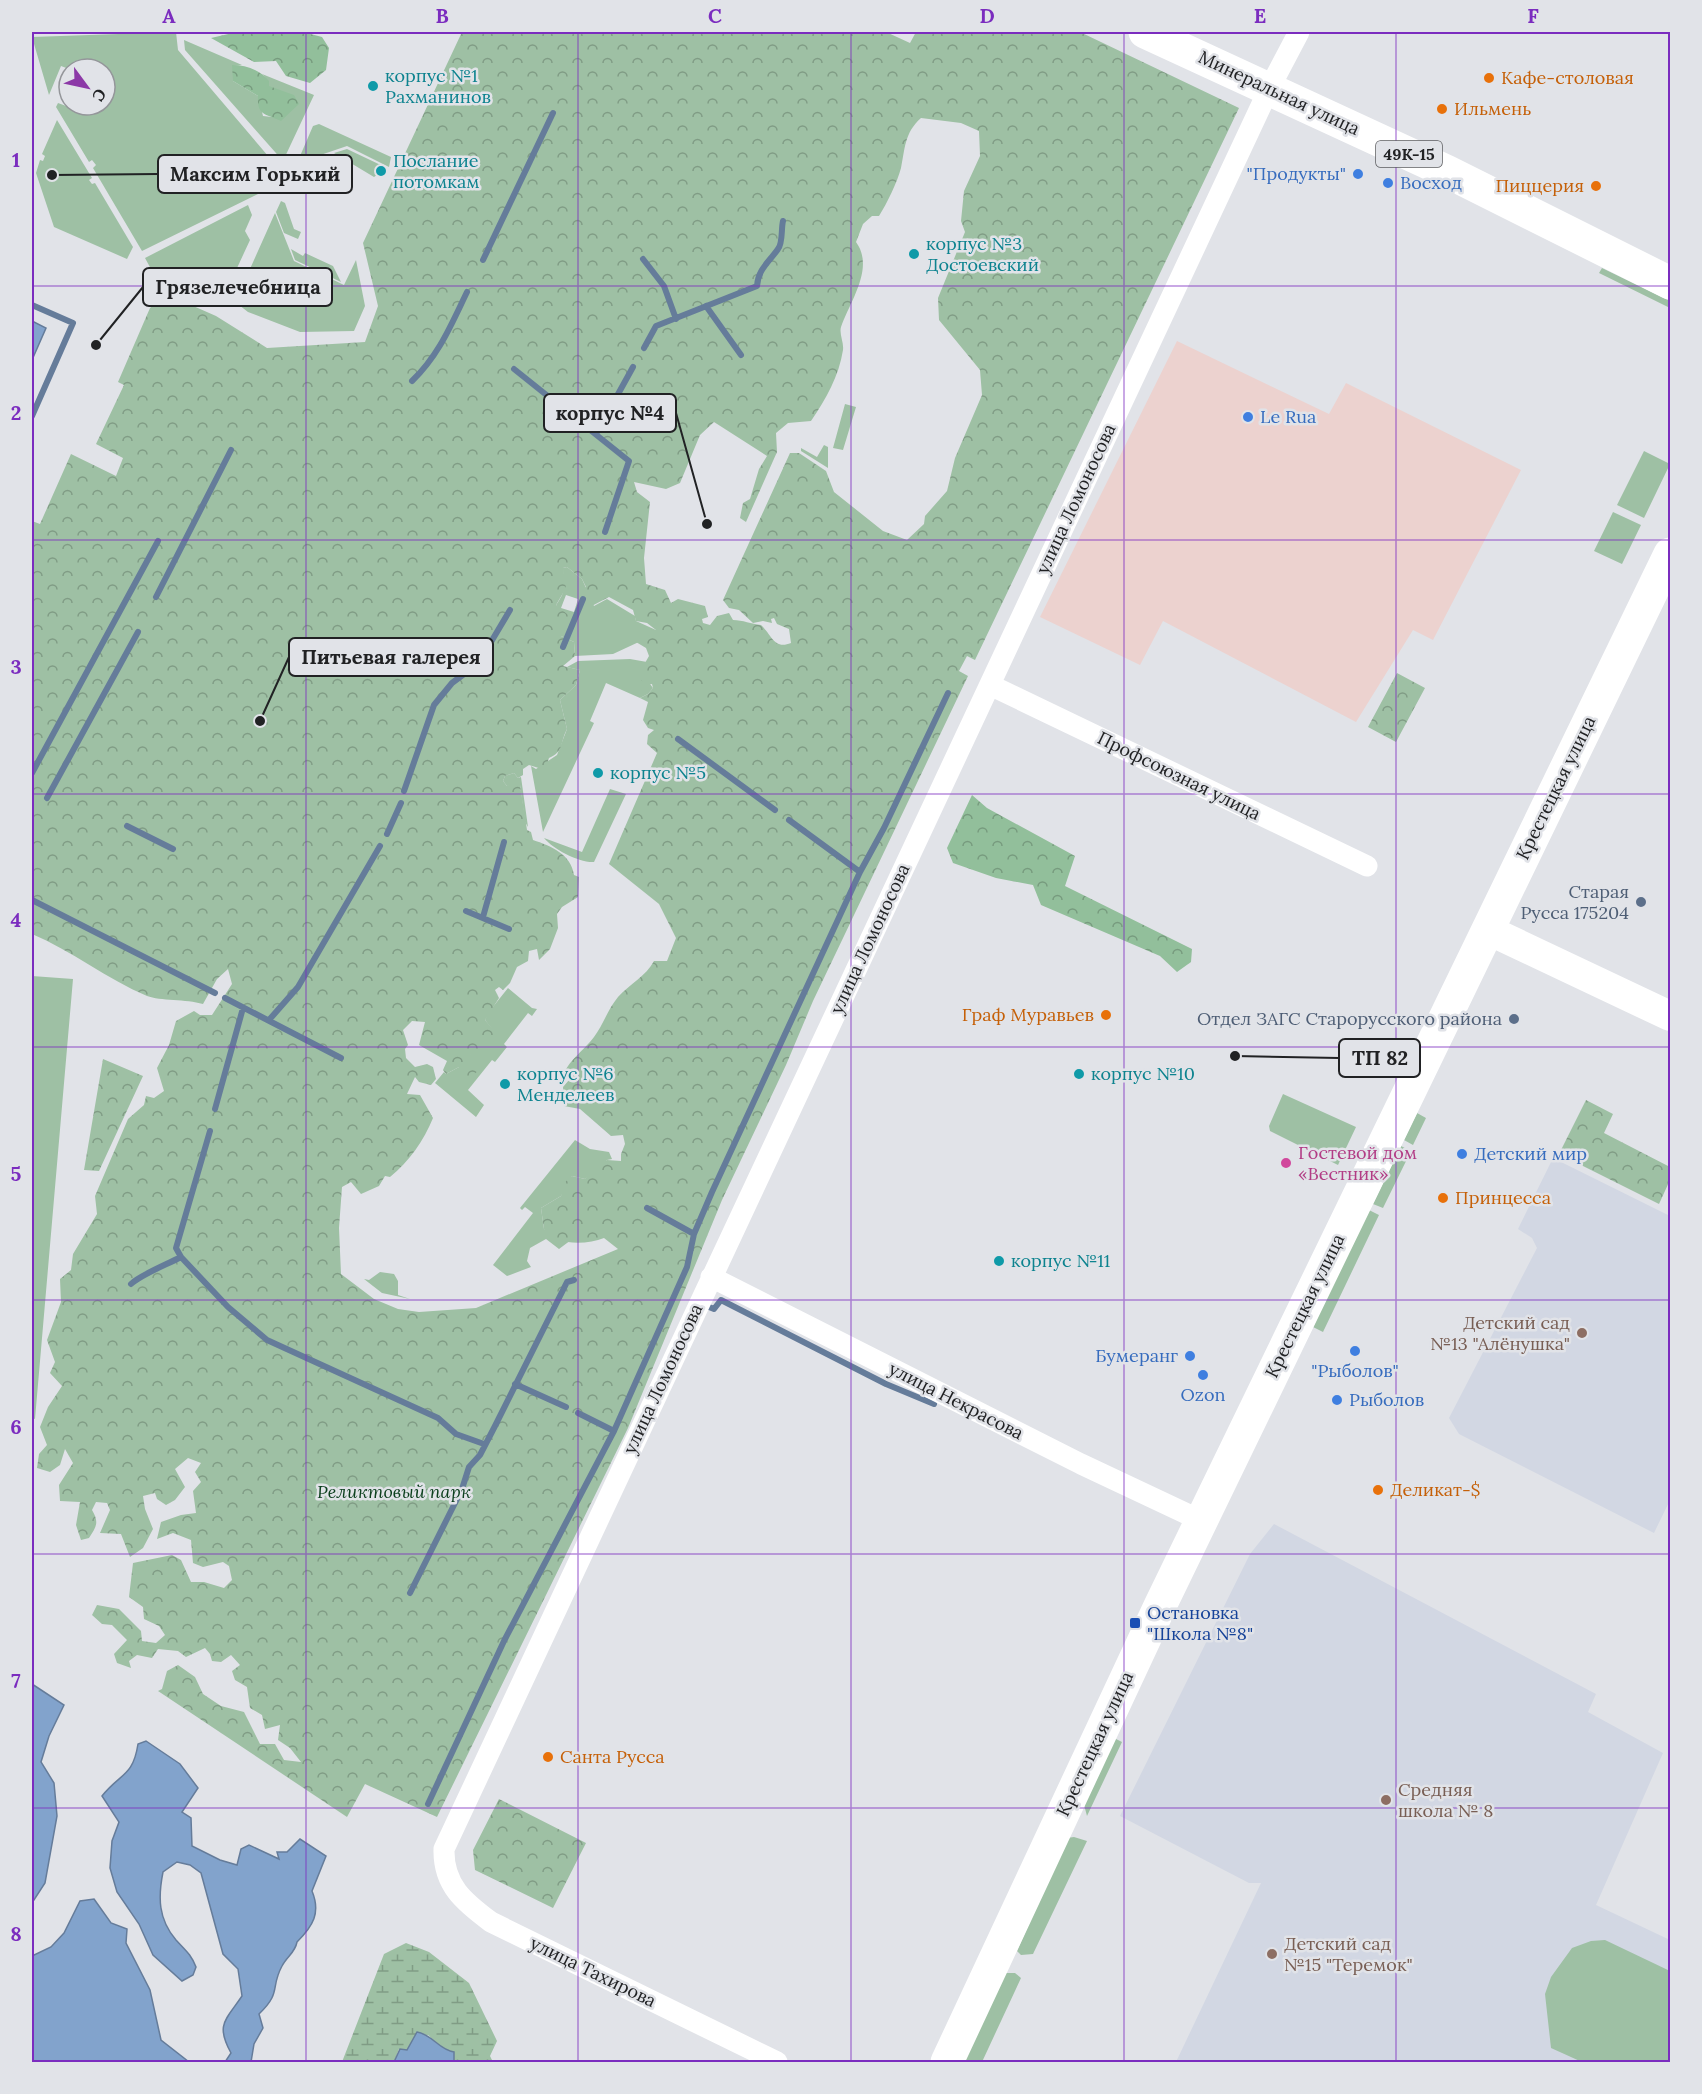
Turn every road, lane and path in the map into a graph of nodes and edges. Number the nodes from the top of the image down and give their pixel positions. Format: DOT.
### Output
graph roads {
  1 [pos="1145,32"];
  2 [pos="1299,32"];
  3 [pos="1269,89"];
  4 [pos="1671,283"];
  5 [pos="1671,554"];
  6 [pos="990,685"];
  7 [pos="1367,866"];
  8 [pos="1488,930"];
  9 [pos="1671,1016"];
  10 [pos="711,1277"];
  11 [pos="1202,1521"];
  12 [pos="444,1849"];
  13 [pos="777,2062"];
  14 [pos="947,2062"];
  1 -- 3 [label="main road, Минеральная улица / 49К-15"];
  2 -- 3 [label="street, улица Ломоносова"];
  3 -- 4 [label="main road, Минеральная улица / 49К-15"];
  3 -- 6 [label="street, улица Ломоносова"];
  5 -- 8 [label="main road, Крестецкая улица"];
  6 -- 7 [label="street, Профсоюзная улица"];
  6 -- 10 [label="street, улица Ломоносова"];
  8 -- 9 [label="street"];
  8 -- 11 [label="main road, Крестецкая улица"];
  10 -- 11 [label="street, улица Некрасова"];
  10 -- 12 [label="street, улица Ломоносова"];
  11 -- 14 [label="main road, Крестецкая улица"];
  12 -- 13 [label="street, улица Тахирова"];
}
